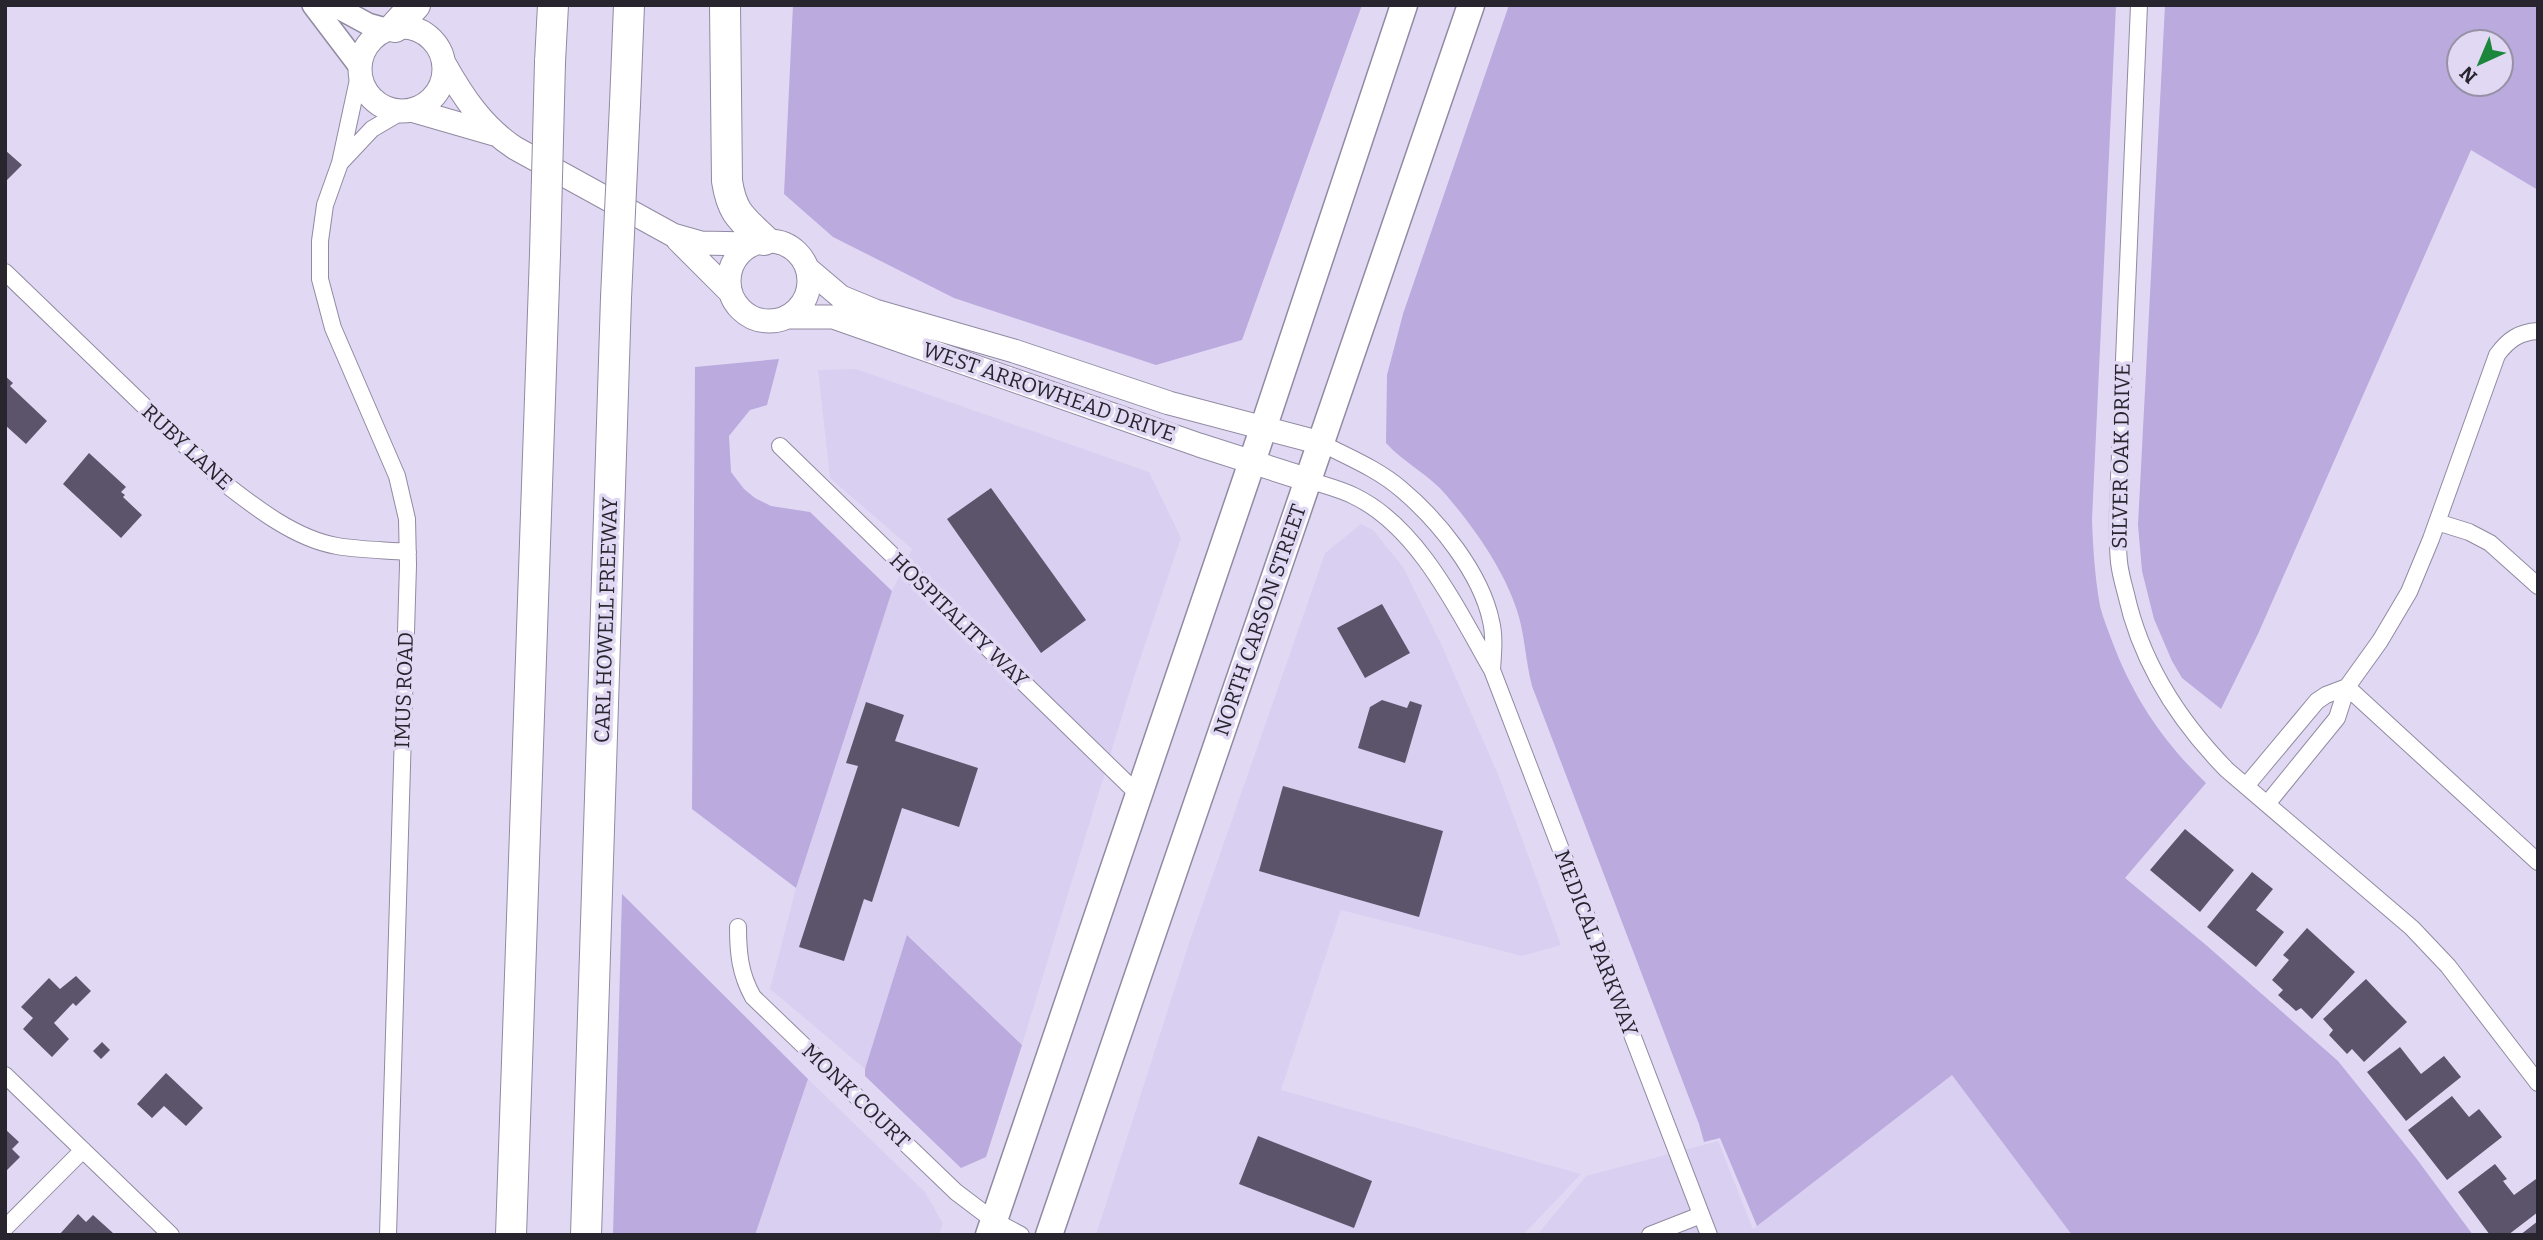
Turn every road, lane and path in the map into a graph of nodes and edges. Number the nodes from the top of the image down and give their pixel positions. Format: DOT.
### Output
graph roads {
  1 [pos="313,5"];
  2 [pos="333,5"];
  3 [pos="415,5"];
  4 [pos="553,5"];
  5 [pos="629,5"];
  6 [pos="725,5"];
  7 [pos="1404,5"];
  8 [pos="1471,5"];
  9 [pos="2139,5"];
  10 [pos="391,28"];
  11 [pos="444,64"];
  12 [pos="359,71"];
  13 [pos="406,111"];
  14 [pos="494,134"];
  15 [pos="340,163"];
  16 [pos="673,235"];
  17 [pos="757,242"];
  18 [pos="808,269"];
  19 [pos="5,272"];
  20 [pos="729,291"];
  21 [pos="788,317"];
  22 [pos="2538,331"];
  23 [pos="1262,428"];
  24 [pos="1321,443"];
  25 [pos="780,446"];
  26 [pos="1252,462"];
  27 [pos="1308,480"];
  28 [pos="2438,522"];
  29 [pos="408,552"];
  30 [pos="2538,586"];
  31 [pos="1492,670"];
  32 [pos="2347,687"];
  33 [pos="2246,786"];
  34 [pos="1138,794"];
  35 [pos="2267,804"];
  36 [pos="2538,862"];
  37 [pos="738,927"];
  38 [pos="5,1075"];
  39 [pos="2538,1083"];
  40 [pos="83,1150"];
  41 [pos="1701,1215"];
  42 [pos="5,1228"];
  43 [pos="991,1228"];
  44 [pos="171,1235"];
  45 [pos="388,1235"];
  46 [pos="511,1235"];
  47 [pos="586,1235"];
  48 [pos="1021,1235"];
  49 [pos="1049,1235"];
  50 [pos="1650,1235"];
  51 [pos="1709,1235"];
  1 -- 12 [label="street"];
  2 -- 10 [label="street"];
  3 -- 10 [label="highway"];
  4 -- 46 [label="highway, bridge"];
  5 -- 47 [label="highway, CARL HOWELL FREEWAY, bridge"];
  6 -- 17 [label="highway"];
  7 -- 23 [label="main road"];
  8 -- 24 [label="main road, NORTH CARSON STREET"];
  9 -- 33 [label="street, SILVER OAK DRIVE"];
  10 -- 11 [label="main road"];
  10 -- 12 [label="main road"];
  11 -- 13 [label="main road"];
  11 -- 14 [label="main road"];
  12 -- 13 [label="main road"];
  12 -- 15 [label="street, IMUS ROAD"];
  13 -- 14 [label="main road"];
  13 -- 15 [label="street, IMUS ROAD"];
  14 -- 16 [label="main road"];
  15 -- 29 [label="street, IMUS ROAD"];
  16 -- 17 [label="main road"];
  16 -- 20 [label="main road"];
  17 -- 18 [label="main road"];
  17 -- 20 [label="main road"];
  18 -- 21 [label="main road"];
  18 -- 23 [label="main road, WEST ARROWHEAD DRIVE"];
  19 -- 29 [label="street, RUBY LANE"];
  20 -- 21 [label="main road"];
  21 -- 26 [label="main road, WEST ARROWHEAD DRIVE"];
  22 -- 28 [label="street"];
  23 -- 24 [label="main road, WEST ARROWHEAD DRIVE"];
  23 -- 26 [label="main road"];
  24 -- 27 [label="main road, NORTH CARSON STREET"];
  24 -- 31 [label="street, MEDICAL PARKWAY"];
  25 -- 34 [label="street, HOSPITALITY WAY"];
  26 -- 27 [label="main road, WEST ARROWHEAD DRIVE"];
  26 -- 34 [label="main road"];
  27 -- 31 [label="street, MEDICAL PARKWAY"];
  27 -- 49 [label="main road, NORTH CARSON STREET"];
  28 -- 30 [label="street"];
  28 -- 32 [label="street"];
  29 -- 45 [label="street, IMUS ROAD"];
  31 -- 41 [label="street, MEDICAL PARKWAY"];
  32 -- 33 [label="street"];
  32 -- 35 [label="street"];
  32 -- 36 [label="street"];
  33 -- 35 [label="street, SILVER OAK DRIVE"];
  34 -- 43 [label="main road"];
  35 -- 39 [label="street, SILVER OAK DRIVE"];
  37 -- 43 [label="street, MONK COURT"];
  38 -- 40 [label="street"];
  40 -- 42 [label="street"];
  40 -- 44 [label="street"];
  41 -- 50 [label="street"];
  41 -- 51 [label="street, MEDICAL PARKWAY"];
  43 -- 48 [label="street, MONK COURT"];
}
